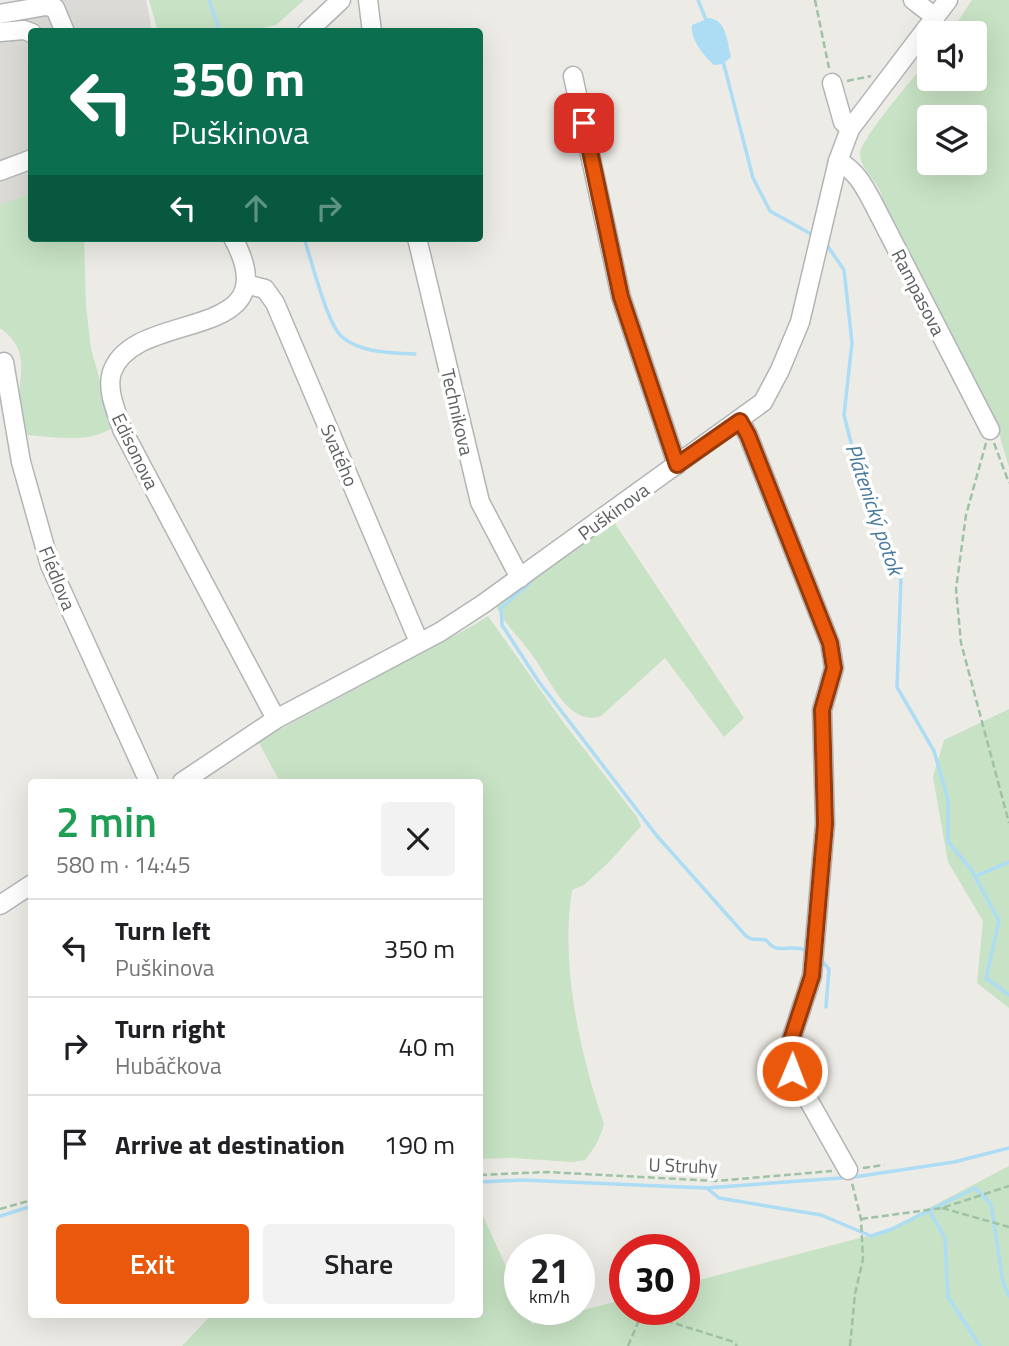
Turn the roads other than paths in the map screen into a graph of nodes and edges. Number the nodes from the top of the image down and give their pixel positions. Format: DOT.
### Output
graph roads {
  1 [pos="341,0"];
  2 [pos="368,0"];
  3 [pos="913,0"];
  4 [pos="948,0"];
  5 [pos="0,14"];
  6 [pos="935,17"];
  7 [pos="63,28"];
  8 [pos="311,28"];
  9 [pos="372,28"];
  10 [pos="0,32"];
  11 [pos="28,32"];
  12 [pos="573,76"];
  13 [pos="832,83"];
  14 [pos="850,129"];
  15 [pos="28,160"];
  16 [pos="838,161"];
  17 [pos="0,171"];
  18 [pos="235,242"];
  19 [pos="418,242"];
  20 [pos="246,284"];
  21 [pos="4,362"];
  22 [pos="740,421"];
  23 [pos="990,430"];
  24 [pos="677,465"];
  25 [pos="520,578"];
  26 [pos="419,642"];
  27 [pos="276,719"];
  28 [pos="148,779"];
  29 [pos="186,779"];
  30 [pos="28,887"];
  31 [pos="0,905"];
  32 [pos="848,1170"];
  1 -- 8 [label="street"];
  2 -- 9 [label="street"];
  3 -- 6 [label="street"];
  4 -- 6 [label="street, Puškinova"];
  5 -- 7 [label="street"];
  6 -- 14 [label="street, Puškinova"];
  10 -- 11 [label="street"];
  12 -- 24 [label="street"];
  13 -- 14 [label="street"];
  14 -- 16 [label="street, Puškinova"];
  15 -- 17 [label="street"];
  16 -- 22 [label="street, Puškinova"];
  16 -- 23 [label="street, Rampasova"];
  18 -- 20 [label="street"];
  19 -- 25 [label="street, Technikova"];
  20 -- 26 [label="street, Svatého"];
  20 -- 27 [label="street, Edisonova"];
  21 -- 28 [label="street, Flédlova"];
  22 -- 24 [label="street, Puškinova"];
  22 -- 32 [label="street"];
  24 -- 25 [label="street, Puškinova"];
  25 -- 26 [label="street, Puškinova"];
  26 -- 27 [label="street, Puškinova"];
  27 -- 29 [label="street, Puškinova"];
  30 -- 31 [label="street"];
}
